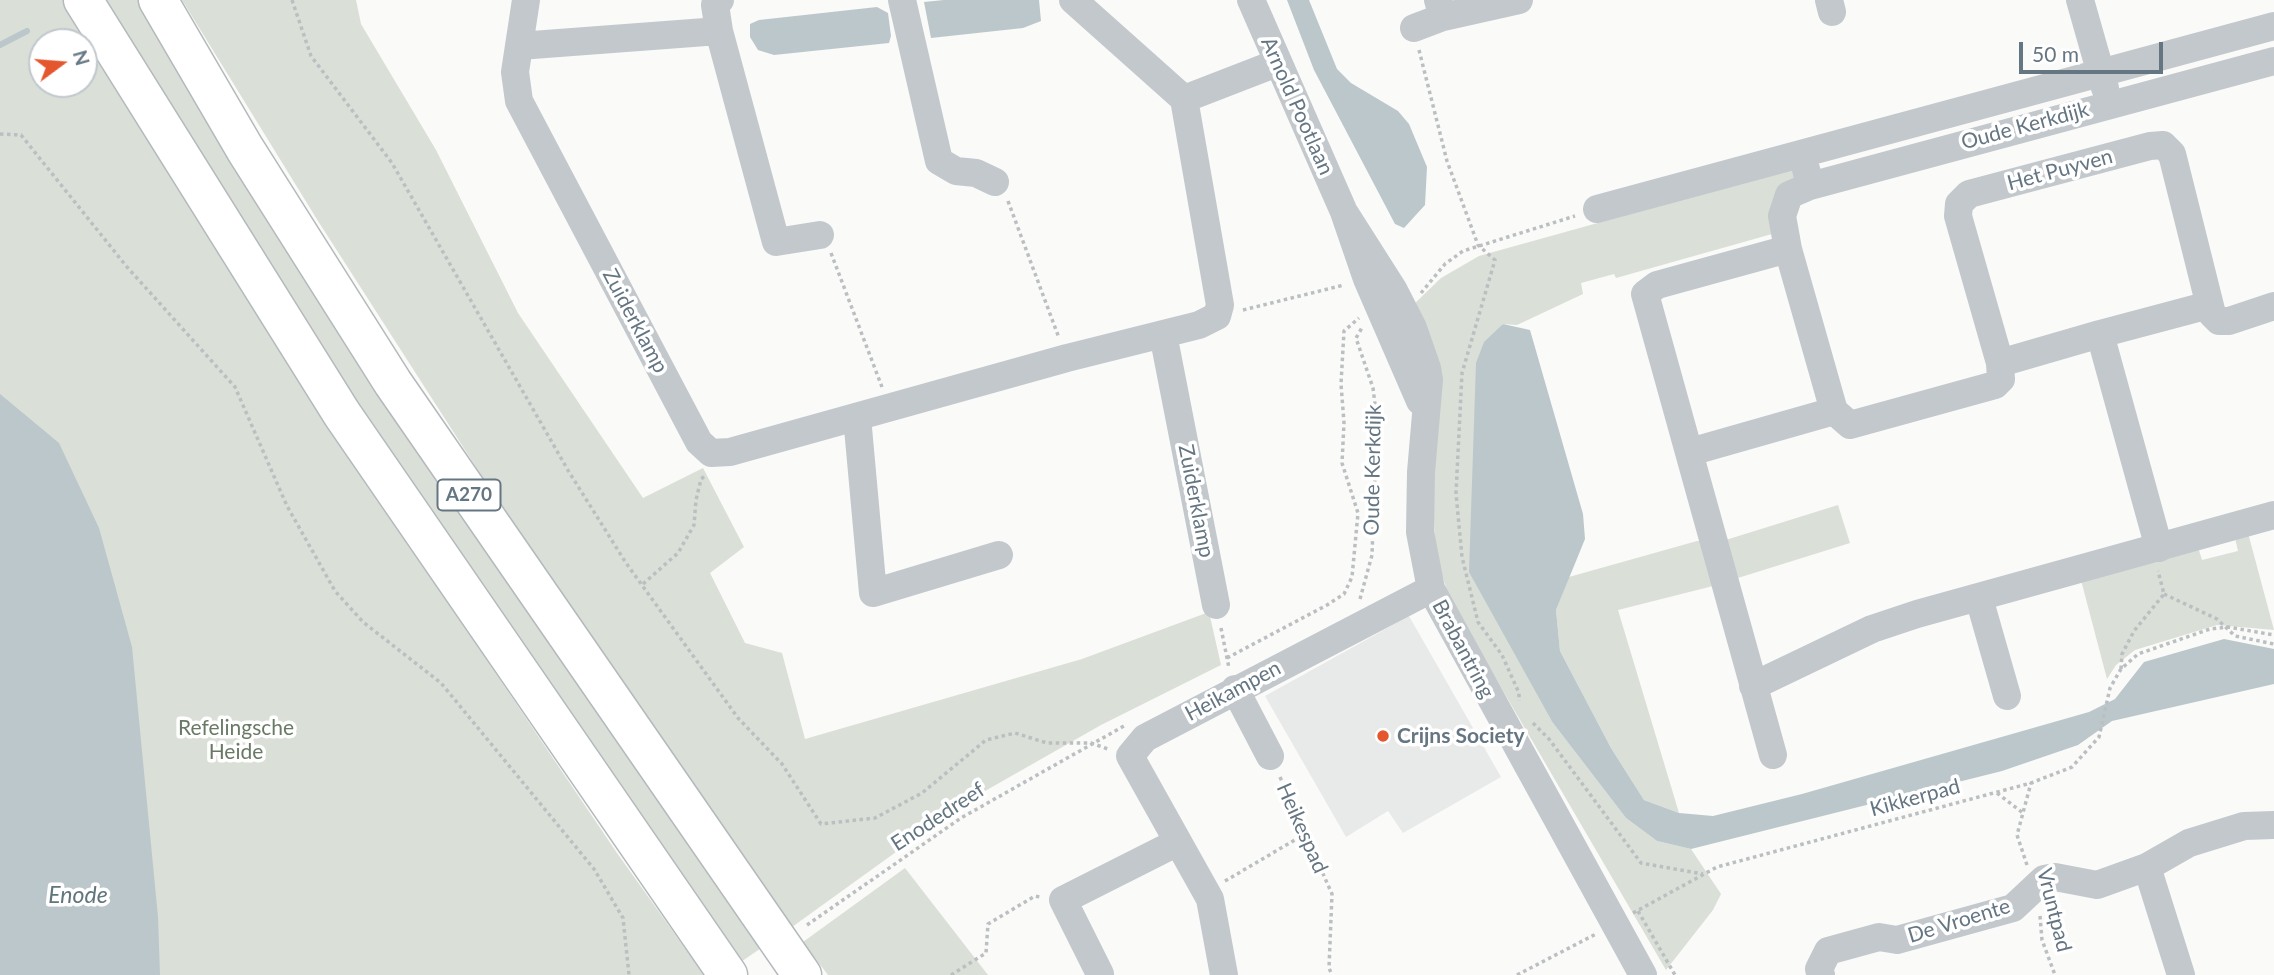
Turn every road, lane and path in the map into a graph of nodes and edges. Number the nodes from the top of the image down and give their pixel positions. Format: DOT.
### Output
graph roads {
  1 [pos="83,0"];
  2 [pos="158,0"];
  3 [pos="292,0"];
  4 [pos="526,0"];
  5 [pos="720,0"];
  6 [pos="902,0"];
  7 [pos="1073,0"];
  8 [pos="1251,0"];
  9 [pos="1519,0"];
  10 [pos="2080,0"];
  11 [pos="1441,9"];
  12 [pos="2274,26"];
  13 [pos="1414,28"];
  14 [pos="719,31"];
  15 [pos="519,46"];
  16 [pos="2274,61"];
  17 [pos="1277,64"];
  18 [pos="2101,73"];
  19 [pos="1184,99"];
  20 [pos="2110,103"];
  21 [pos="0,134"];
  22 [pos="1802,153"];
  23 [pos="995,182"];
  24 [pos="1810,186"];
  25 [pos="1597,209"];
  26 [pos="820,235"];
  27 [pos="1478,245"];
  28 [pos="1788,249"];
  29 [pos="1355,282"];
  30 [pos="2208,305"];
  31 [pos="2274,306"];
  32 [pos="1388,309"];
  33 [pos="1217,316"];
  34 [pos="1163,334"];
  35 [pos="2100,334"];
  36 [pos="1067,358"];
  37 [pos="2000,363"];
  38 [pos="891,408"];
  39 [pos="1834,411"];
  40 [pos="857,418"];
  41 [pos="730,452"];
  42 [pos="1690,452"];
  43 [pos="2274,515"];
  44 [pos="2159,548"];
  45 [pos="999,555"];
  46 [pos="643,585"];
  47 [pos="1431,589"];
  48 [pos="2164,594"];
  49 [pos="1979,598"];
  50 [pos="1360,599"];
  51 [pos="1216,605"];
  52 [pos="2228,627"];
  53 [pos="2274,635"];
  54 [pos="2274,644"];
  55 [pos="1227,658"];
  56 [pos="2121,669"];
  57 [pos="1232,679"];
  58 [pos="1754,686"];
  59 [pos="2007,696"];
  60 [pos="1518,709"];
  61 [pos="1526,716"];
  62 [pos="1773,755"];
  63 [pos="1270,756"];
  64 [pos="2031,783"];
  65 [pos="1996,792"];
  66 [pos="2023,813"];
  67 [pos="2274,825"];
  68 [pos="1305,834"];
  69 [pos="1178,842"];
  70 [pos="2147,866"];
  71 [pos="1703,874"];
  72 [pos="2034,886"];
  73 [pos="1206,893"];
  74 [pos="1063,900"];
  75 [pos="1638,911"];
  76 [pos="807,925"];
  77 [pos="1613,925"];
  78 [pos="1100,974"];
  79 [pos="629,975"];
  80 [pos="728,975"];
  81 [pos="802,975"];
  82 [pos="951,975"];
  83 [pos="1224,975"];
  84 [pos="1332,975"];
  85 [pos="1517,975"];
  86 [pos="1643,975"];
  87 [pos="1675,975"];
  88 [pos="1821,975"];
  89 [pos="2054,975"];
  90 [pos="2181,975"];
  1 -- 80 [label="highway, A270"];
  2 -- 81 [label="highway, A270"];
  3 -- 46 [label="path"];
  4 -- 15 [label="street, Zuiderklamp"];
  5 -- 14 [label="street"];
  6 -- 23 [label="street"];
  7 -- 19 [label="street"];
  8 -- 17 [label="street, Arnold Pootlaan"];
  9 -- 11 [label="street"];
  10 -- 18 [label="street"];
  11 -- 13 [label="street"];
  12 -- 18 [label="street, Oude Kerkdijk"];
  13 -- 27 [label="path"];
  14 -- 15 [label="street"];
  14 -- 26 [label="street"];
  15 -- 41 [label="street, Zuiderklamp"];
  16 -- 20 [label="street, Oude Kerkdijk"];
  17 -- 19 [label="street"];
  17 -- 32 [label="street, Arnold Pootlaan"];
  18 -- 20 [label="street"];
  18 -- 22 [label="street, Oude Kerkdijk"];
  19 -- 33 [label="street"];
  20 -- 24 [label="street, Oude Kerkdijk"];
  21 -- 79 [label="path"];
  22 -- 24 [label="street"];
  22 -- 25 [label="street, Oude Kerkdijk"];
  23 -- 36 [label="path"];
  24 -- 28 [label="street"];
  25 -- 27 [label="path, Oude Kerkdijk"];
  26 -- 38 [label="path"];
  27 -- 32 [label="path, Oude Kerkdijk"];
  27 -- 60 [label="path"];
  28 -- 39 [label="street"];
  28 -- 42 [label="street"];
  29 -- 33 [label="path"];
  30 -- 31 [label="street"];
  30 -- 35 [label="street"];
  30 -- 37 [label="street, Het Puyven"];
  32 -- 47 [label="street, Brabantring"];
  32 -- 50 [label="path, Oude Kerkdijk"];
  32 -- 55 [label="path"];
  33 -- 34 [label="street"];
  34 -- 36 [label="street"];
  34 -- 51 [label="street, Zuiderklamp"];
  35 -- 37 [label="street"];
  35 -- 44 [label="street"];
  36 -- 38 [label="street"];
  37 -- 39 [label="street"];
  38 -- 40 [label="street"];
  39 -- 42 [label="street"];
  40 -- 41 [label="street"];
  40 -- 45 [label="street"];
  41 -- 46 [label="path"];
  42 -- 58 [label="street"];
  43 -- 44 [label="street"];
  44 -- 48 [label="path"];
  44 -- 49 [label="street"];
  46 -- 76 [label="path, Enodedreef"];
  47 -- 57 [label="street, Heikampen"];
  47 -- 77 [label="street, Brabantring"];
  48 -- 52 [label="path"];
  48 -- 56 [label="path"];
  49 -- 58 [label="street"];
  49 -- 59 [label="street"];
  51 -- 55 [label="path"];
  52 -- 53 [label="path, Kikkerpad"];
  52 -- 54 [label="path"];
  52 -- 56 [label="path, Kikkerpad"];
  55 -- 57 [label="path"];
  56 -- 64 [label="path, Kikkerpad"];
  57 -- 63 [label="street, Heikespad"];
  57 -- 69 [label="street, Heikampen"];
  58 -- 62 [label="street"];
  61 -- 71 [label="path"];
  63 -- 68 [label="path, Heikespad"];
  64 -- 65 [label="path, Kikkerpad"];
  64 -- 66 [label="path, Vruntpad"];
  65 -- 66 [label="path"];
  65 -- 71 [label="path, Kikkerpad"];
  66 -- 72 [label="path, Vruntpad"];
  67 -- 70 [label="street, De Vroente"];
  68 -- 73 [label="path"];
  68 -- 84 [label="path, Heikespad"];
  69 -- 73 [label="street, Heikampen"];
  69 -- 74 [label="street"];
  70 -- 72 [label="street, De Vroente"];
  70 -- 90 [label="street"];
  71 -- 75 [label="path, Kikkerpad"];
  72 -- 88 [label="street, De Vroente"];
  72 -- 89 [label="path, Vruntpad"];
  73 -- 83 [label="street, Heikampen"];
  74 -- 78 [label="street"];
  74 -- 82 [label="path"];
  75 -- 77 [label="path, Kikkerpad"];
  75 -- 87 [label="path"];
  77 -- 85 [label="path, Kikkerpad"];
  77 -- 86 [label="street, Brabantring"];
}
